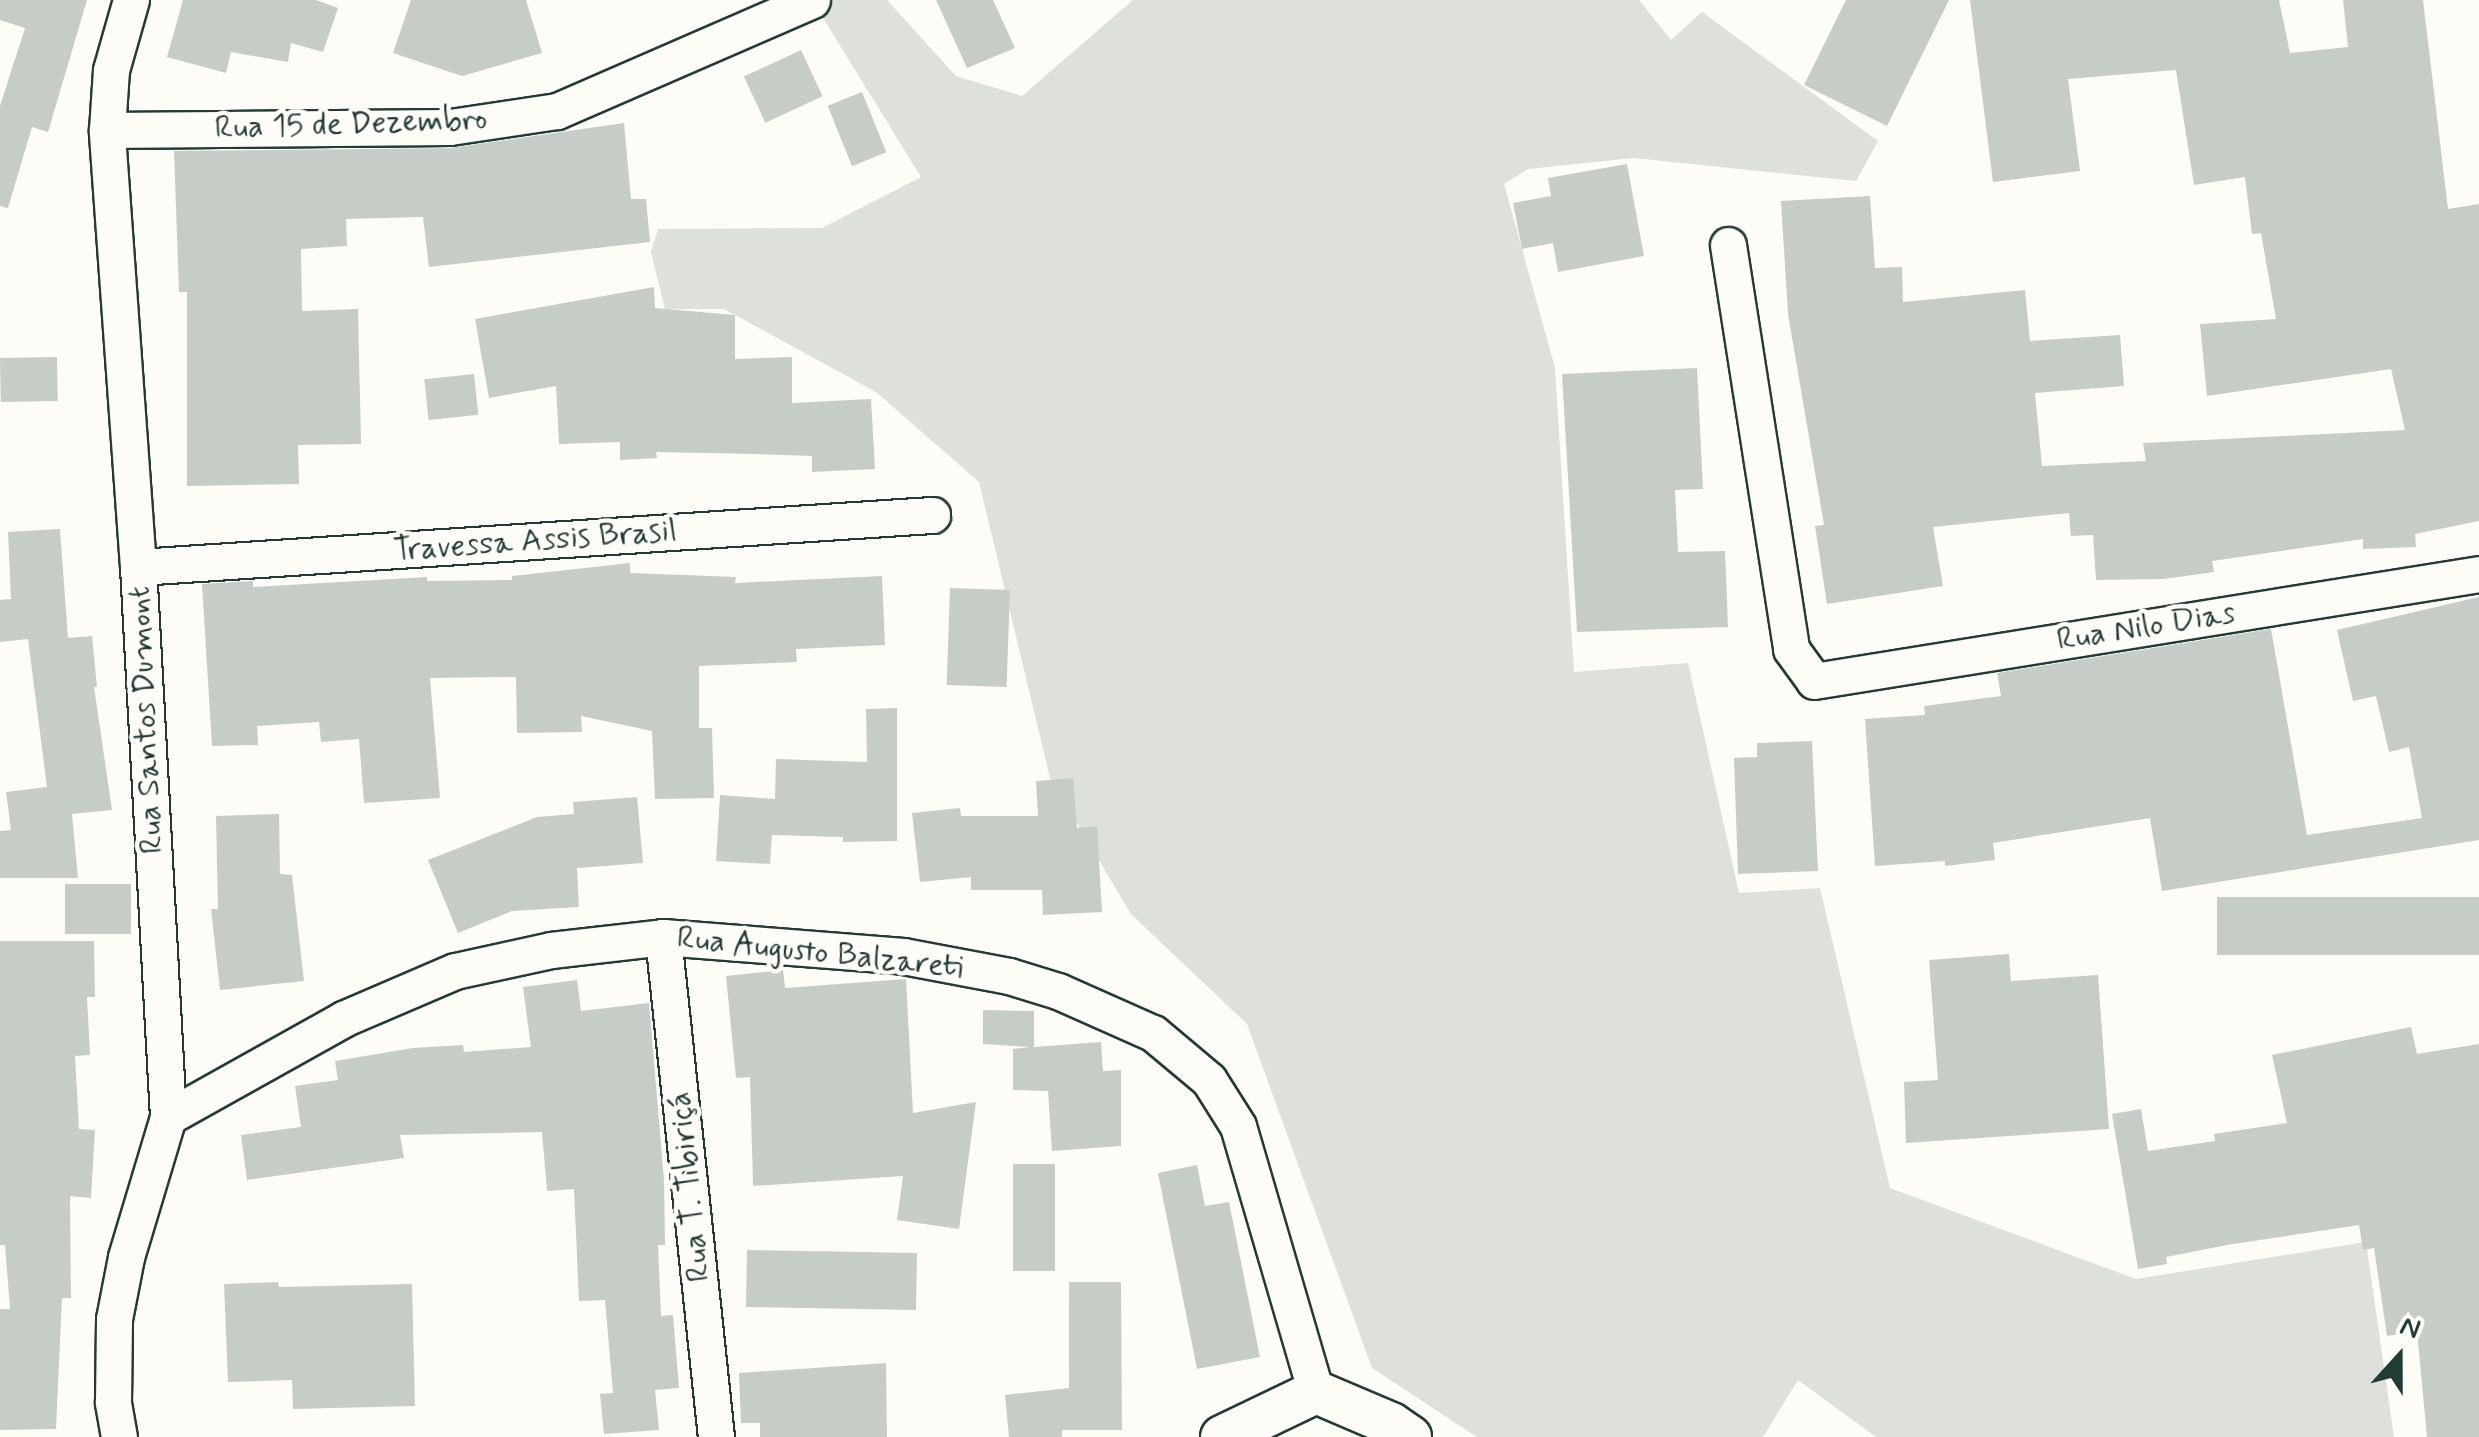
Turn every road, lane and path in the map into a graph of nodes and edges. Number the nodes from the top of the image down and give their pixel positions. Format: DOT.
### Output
graph roads {
  1 [pos="131,0"];
  2 [pos="812,0"];
  3 [pos="107,130"];
  4 [pos="1728,245"];
  5 [pos="932,515"];
  6 [pos="138,566"];
  7 [pos="2479,574"];
  8 [pos="663,937"];
  9 [pos="168,1117"];
  10 [pos="1316,1392"];
  11 [pos="119,1437"];
  12 [pos="716,1437"];
  13 [pos="1222,1437"];
  14 [pos="1410,1437"];
  1 -- 3 [label="street, Rua Santos Dumont"];
  2 -- 3 [label="street, Rua 15 de Dezembro"];
  3 -- 6 [label="street, Rua Santos Dumont"];
  4 -- 7 [label="street, Rua Nilo Dias"];
  5 -- 6 [label="street, Travessa Assis Brasil"];
  6 -- 9 [label="street, Rua Santos Dumont"];
  8 -- 9 [label="street, Rua Augusto Balzareti"];
  8 -- 10 [label="street, Rua Augusto Balzareti"];
  8 -- 12 [label="street, Rua T. Tibiriçá"];
  9 -- 11 [label="street, Rua Santos Dumont"];
  10 -- 13 [label="street"];
  10 -- 14 [label="street"];
}
